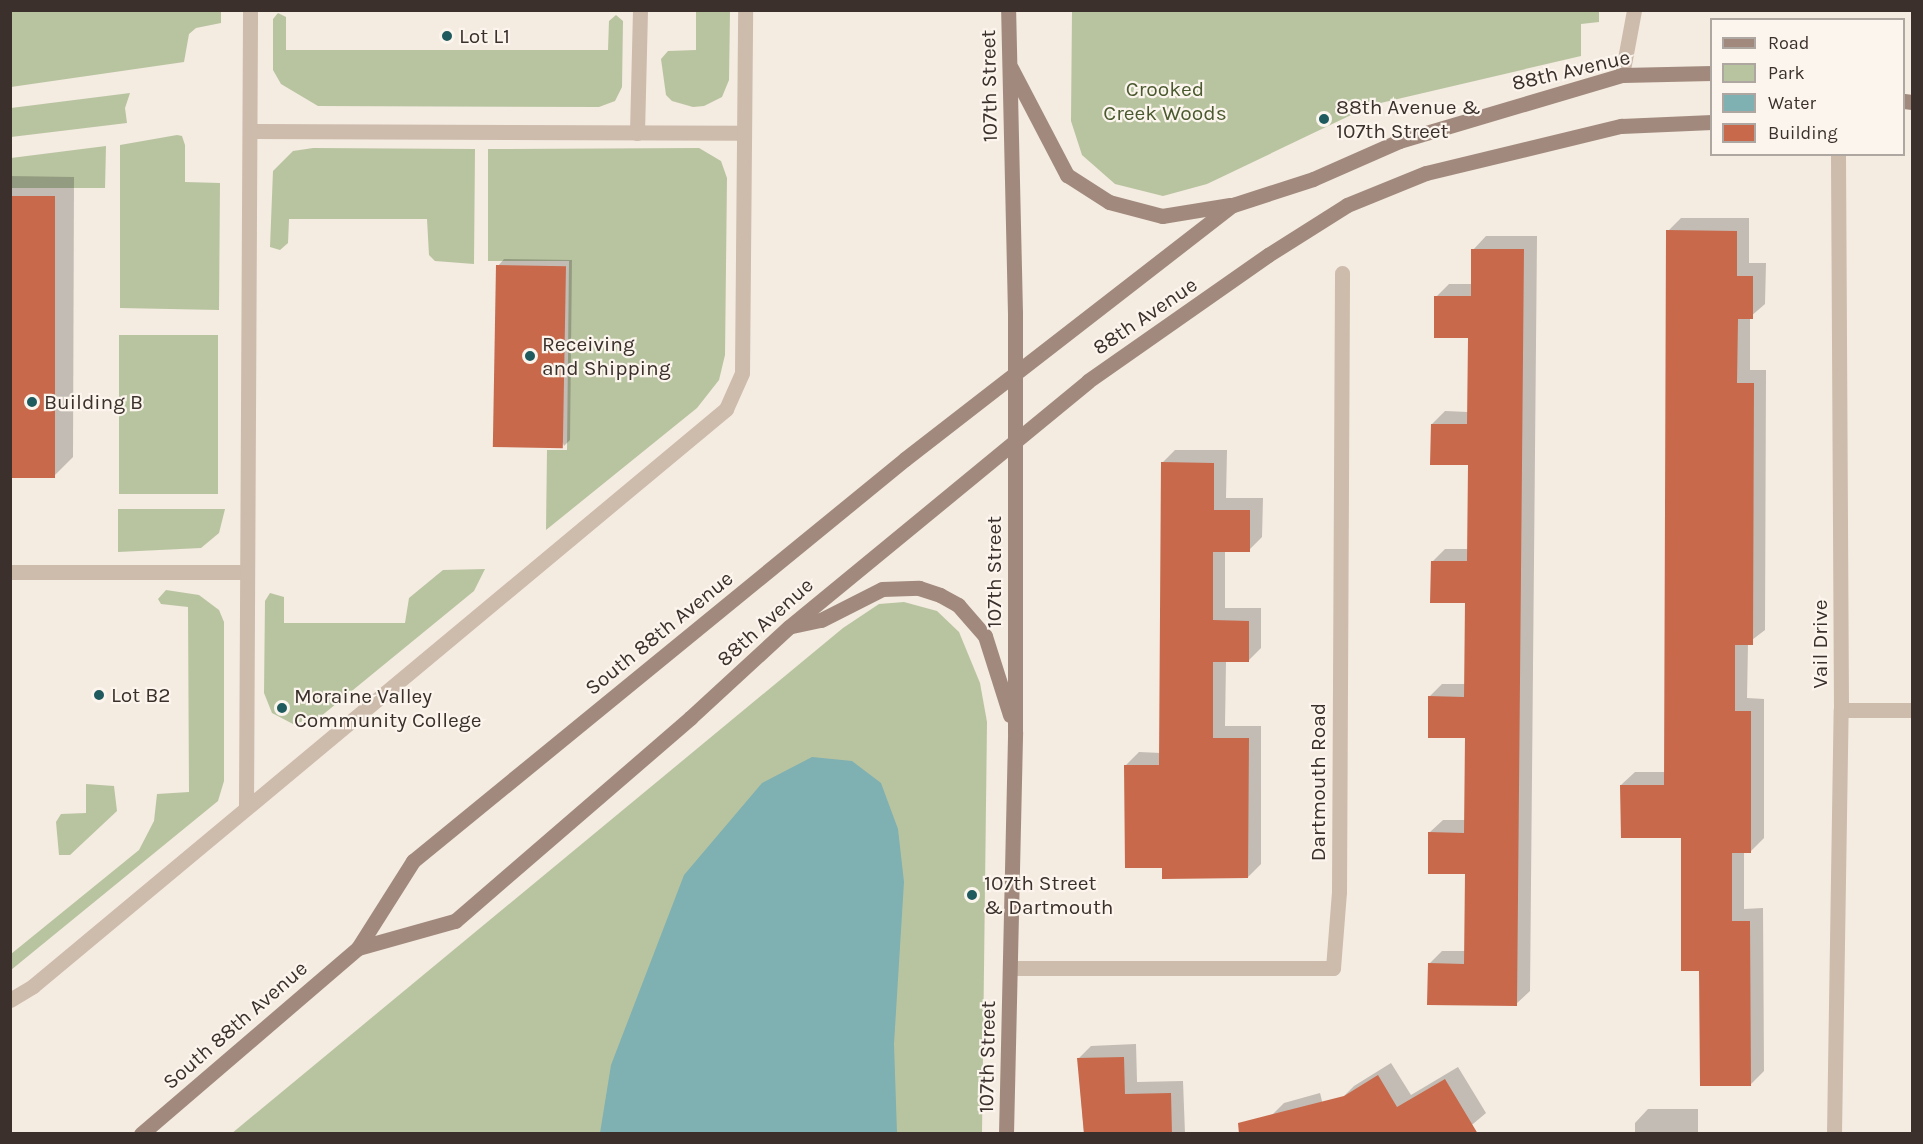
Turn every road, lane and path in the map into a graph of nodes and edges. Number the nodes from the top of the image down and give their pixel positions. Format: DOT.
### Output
graph roads {
  1 [pos="250,10"];
  2 [pos="640,10"];
  3 [pos="746,10"];
  4 [pos="1008,10"];
  5 [pos="1634,10"];
  6 [pos="1008,63"];
  7 [pos="1710,73"];
  8 [pos="1622,75"];
  9 [pos="1710,122"];
  10 [pos="250,131"];
  11 [pos="637,133"];
  12 [pos="744,133"];
  13 [pos="1839,156"];
  14 [pos="1233,205"];
  15 [pos="1342,273"];
  16 [pos="1014,377"];
  17 [pos="1016,440"];
  18 [pos="10,572"];
  19 [pos="247,572"];
  20 [pos="789,627"];
  21 [pos="1841,710"];
  22 [pos="1912,710"];
  23 [pos="690,718"];
  24 [pos="1015,732"];
  25 [pos="246,807"];
  26 [pos="357,948"];
  27 [pos="1010,968"];
  28 [pos="10,1000"];
  29 [pos="141,1134"];
  30 [pos="1006,1134"];
  31 [pos="1834,1134"];
  1 -- 10 [label="street"];
  2 -- 11 [label="street"];
  3 -- 12 [label="street"];
  4 -- 6 [label="street, 107th Street"];
  5 -- 8 [label="street"];
  6 -- 14 [label="street"];
  6 -- 16 [label="street, 107th Street"];
  7 -- 8 [label="street, 88th Avenue"];
  8 -- 14 [label="street, 88th Avenue"];
  9 -- 17 [label="street, 88th Avenue"];
  10 -- 11 [label="street"];
  10 -- 19 [label="street"];
  11 -- 12 [label="street"];
  12 -- 25 [label="street"];
  13 -- 21 [label="street, Vail Drive"];
  14 -- 16 [label="street, 88th Avenue"];
  15 -- 27 [label="street, Dartmouth Road"];
  16 -- 17 [label="street, 107th Street"];
  16 -- 26 [label="street, South 88th Avenue"];
  17 -- 20 [label="street, 88th Avenue"];
  17 -- 24 [label="street, 107th Street"];
  18 -- 19 [label="street"];
  19 -- 25 [label="street"];
  20 -- 23 [label="street, 88th Avenue"];
  20 -- 24 [label="street"];
  21 -- 22 [label="street"];
  21 -- 31 [label="street, Vail Drive"];
  23 -- 26 [label="street, South 88th Avenue"];
  24 -- 27 [label="street, 107th Street"];
  25 -- 28 [label="street"];
  26 -- 29 [label="street, South 88th Avenue"];
  27 -- 30 [label="street, 107th Street"];
}
